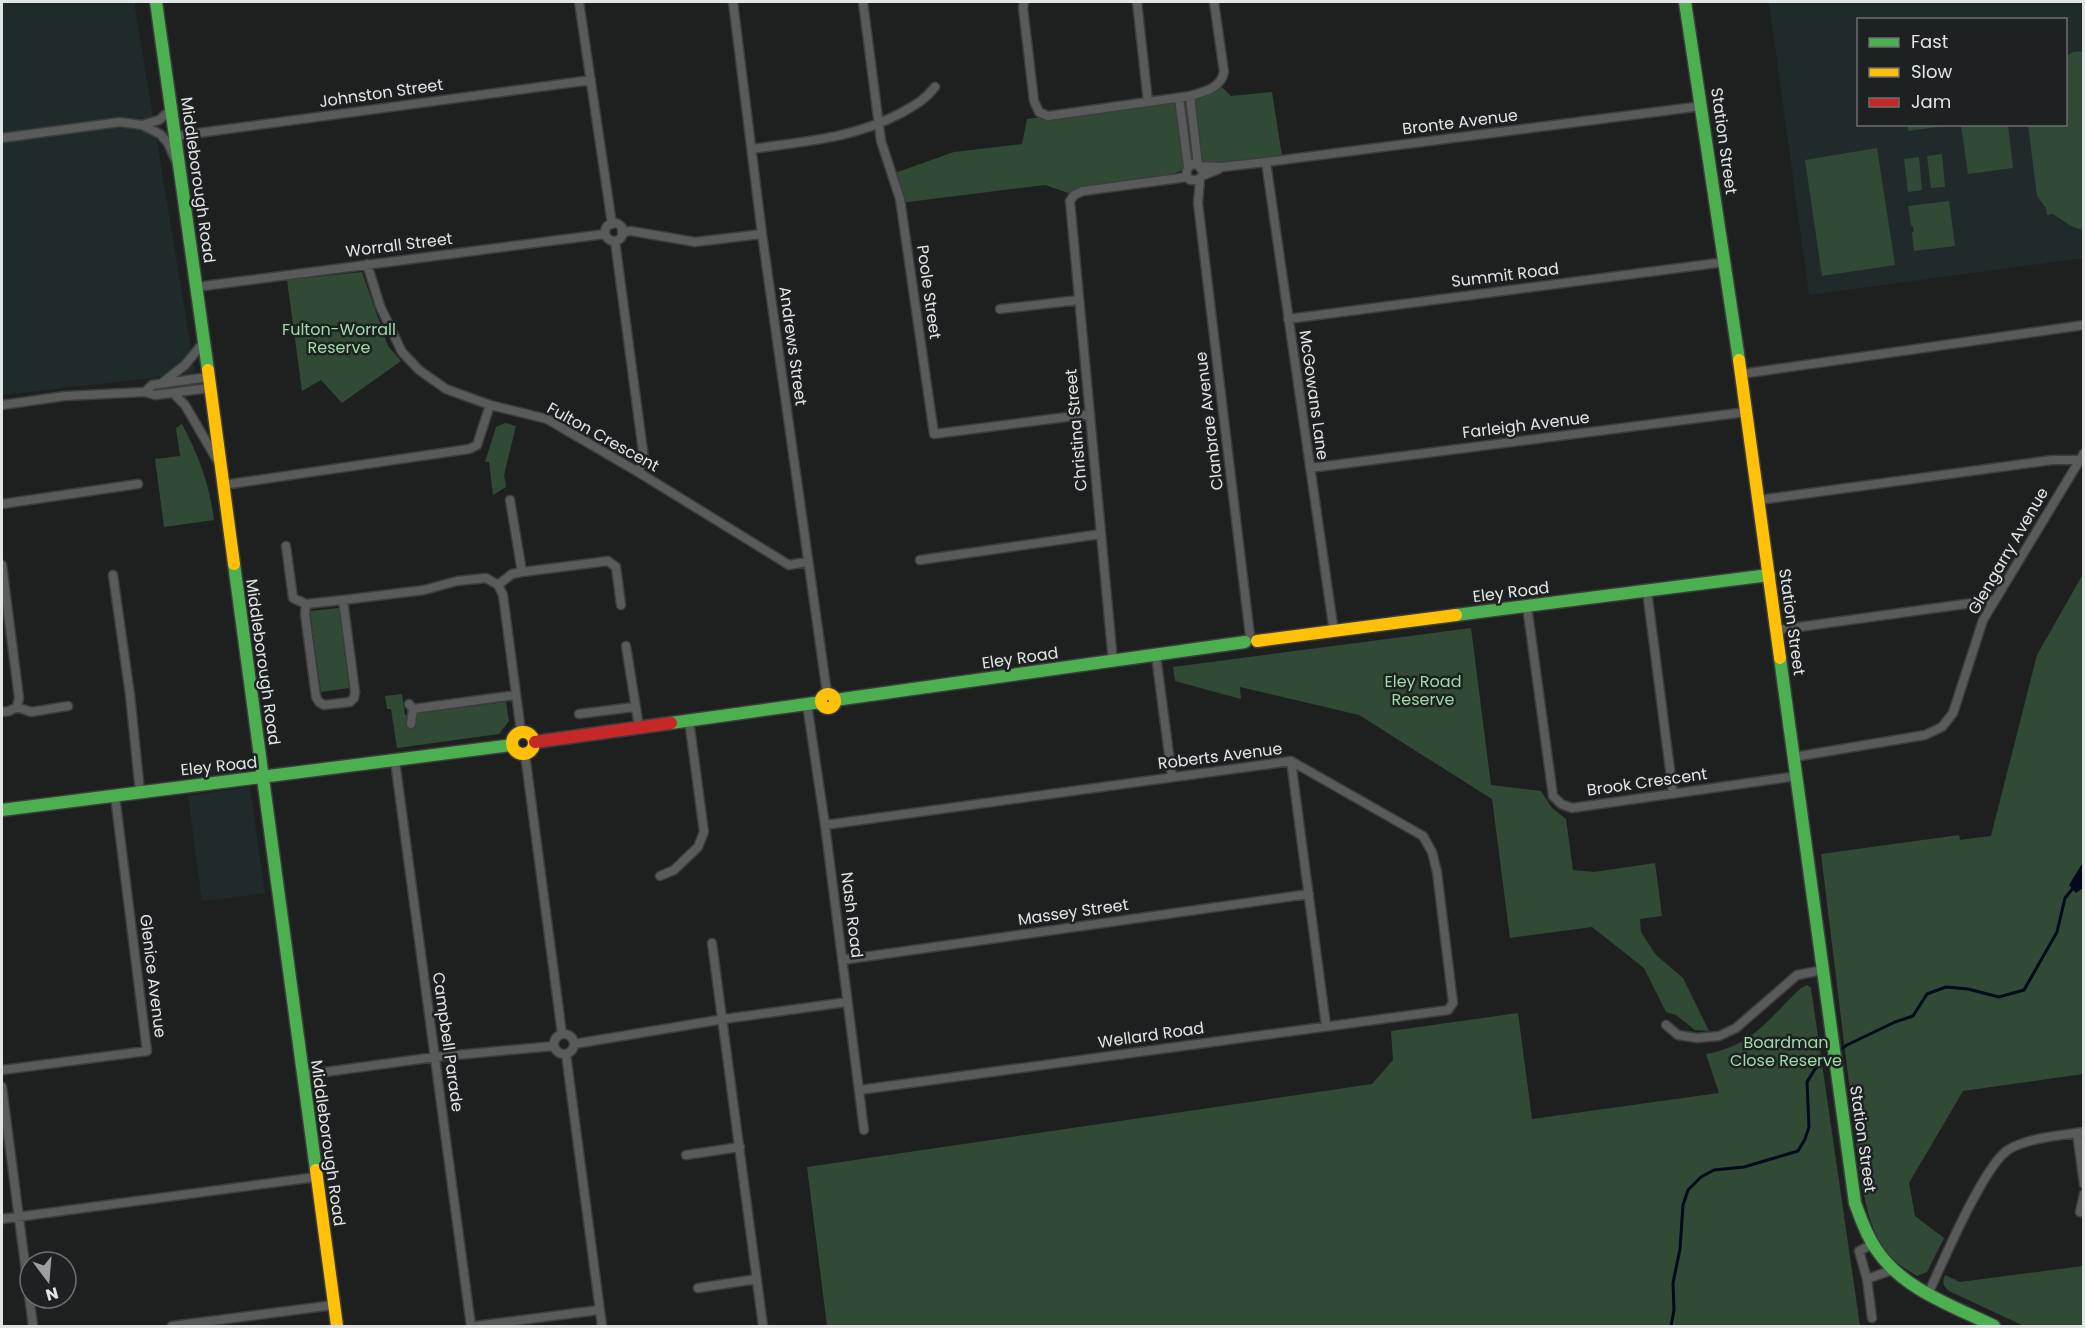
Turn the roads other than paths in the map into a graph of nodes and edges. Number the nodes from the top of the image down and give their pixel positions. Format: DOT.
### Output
graph roads {
  1 [pos="156,2"];
  2 [pos="579,2"];
  3 [pos="733,2"];
  4 [pos="863,2"];
  5 [pos="1024,2"];
  6 [pos="1137,2"];
  7 [pos="1214,2"];
  8 [pos="1685,2"];
  9 [pos="591,80"];
  10 [pos="935,87"];
  11 [pos="1190,96"];
  12 [pos="1179,98"];
  13 [pos="1148,102"];
  14 [pos="1702,106"];
  15 [pos="172,109"];
  16 [pos="879,124"];
  17 [pos="142,125"];
  18 [pos="176,136"];
  19 [pos="2,138"];
  20 [pos="752,149"];
  21 [pos="1266,162"];
  22 [pos="180,165"];
  23 [pos="1199,166"];
  24 [pos="1222,167"];
  25 [pos="1187,173"];
  26 [pos="1201,177"];
  27 [pos="1198,203"];
  28 [pos="612,224"];
  29 [pos="622,232"];
  30 [pos="605,234"];
  31 [pos="762,234"];
  32 [pos="615,241"];
  33 [pos="1725,262"];
  34 [pos="367,264"];
  35 [pos="196,287"];
  36 [pos="1079,300"];
  37 [pos="1000,309"];
  38 [pos="1288,319"];
  39 [pos="2084,325"];
  40 [pos="203,343"];
  41 [pos="1741,374"];
  42 [pos="208,382"];
  43 [pos="162,383"];
  44 [pos="145,392"];
  45 [pos="173,393"];
  46 [pos="2,405"];
  47 [pos="490,405"];
  48 [pos="1746,412"];
  49 [pos="1090,414"];
  50 [pos="2082,456"];
  51 [pos="220,465"];
  52 [pos="1310,468"];
  53 [pos="638,472"];
  54 [pos="138,484"];
  55 [pos="223,485"];
  56 [pos="510,500"];
  57 [pos="1758,500"];
  58 [pos="2,504"];
  59 [pos="1101,534"];
  60 [pos="286,546"];
  61 [pos="920,560"];
  62 [pos="807,562"];
  63 [pos="2,565"];
  64 [pos="522,572"];
  65 [pos="113,575"];
  66 [pos="1769,575"];
  67 [pos="498,585"];
  68 [pos="1647,591"];
  69 [pos="343,600"];
  70 [pos="1994,600"];
  71 [pos="306,604"];
  72 [pos="621,605"];
  73 [pos="1527,606"];
  74 [pos="1777,630"];
  75 [pos="1334,632"];
  76 [pos="1250,640"];
  77 [pos="626,646"];
  78 [pos="1156,656"];
  79 [pos="1113,662"];
  80 [pos="516,695"];
  81 [pos="828,698"];
  82 [pos="807,704"];
  83 [pos="68,706"];
  84 [pos="17,707"];
  85 [pos="634,707"];
  86 [pos="2,712"];
  87 [pos="579,714"];
  88 [pos="688,720"];
  89 [pos="411,724"];
  90 [pos="639,728"];
  91 [pos="521,732"];
  92 [pos="535,741"];
  93 [pos="512,745"];
  94 [pos="525,754"];
  95 [pos="1794,757"];
  96 [pos="395,761"];
  97 [pos="1291,762"];
  98 [pos="1797,776"];
  99 [pos="1172,777"];
  100 [pos="262,778"];
  101 [pos="140,792"];
  102 [pos="1673,792"];
  103 [pos="115,795"];
  104 [pos="2,810"];
  105 [pos="825,825"];
  106 [pos="660,876"];
  107 [pos="1309,894"];
  108 [pos="712,943"];
  109 [pos="842,960"];
  110 [pos="1823,970"];
  111 [pos="847,1002"];
  112 [pos="1448,1010"];
  113 [pos="724,1019"];
  114 [pos="1666,1025"];
  115 [pos="1326,1026"];
  116 [pos="562,1034"];
  117 [pos="574,1044"];
  118 [pos="554,1046"];
  119 [pos="566,1054"];
  120 [pos="435,1057"];
  121 [pos="2,1070"];
  122 [pos="303,1076"];
  123 [pos="2,1087"];
  124 [pos="859,1090"];
  125 [pos="864,1130"];
  126 [pos="2080,1132"];
  127 [pos="740,1147"];
  128 [pos="686,1155"];
  129 [pos="316,1177"];
  130 [pos="2084,1184"];
  131 [pos="2084,1194"];
  132 [pos="2080,1212"];
  133 [pos="18,1217"];
  134 [pos="2,1219"];
  135 [pos="1872,1245"];
  136 [pos="1892,1270"];
  137 [pos="1867,1279"];
  138 [pos="757,1280"];
  139 [pos="698,1287"];
  140 [pos="1928,1294"];
  141 [pos="334,1305"];
  142 [pos="599,1310"];
  143 [pos="1872,1318"];
  144 [pos="33,1326"];
  145 [pos="172,1326"];
  146 [pos="337,1326"];
  147 [pos="471,1326"];
  148 [pos="475,1326"];
  149 [pos="602,1326"];
  150 [pos="764,1326"];
  151 [pos="1994,1326"];
  1 -- 15 [label="main road, Middleborough Road"];
  2 -- 9 [label="street"];
  3 -- 20 [label="street, Andrews Street"];
  4 -- 16 [label="street, Poole Street"];
  5 -- 13 [label="street"];
  6 -- 13 [label="street"];
  7 -- 11 [label="street"];
  8 -- 14 [label="main road, Station Street"];
  9 -- 18 [label="street, Johnston Street"];
  9 -- 28 [label="street"];
  10 -- 16 [label="street"];
  11 -- 12 [label="street"];
  11 -- 23 [label="street"];
  12 -- 13 [label="street"];
  12 -- 25 [label="street, Clanbrae Avenue"];
  14 -- 21 [label="street, Bronte Avenue"];
  14 -- 33 [label="main road, Station Street"];
  15 -- 17 [label="street"];
  15 -- 18 [label="main road, Middleborough Road"];
  16 -- 20 [label="street"];
  16 -- 49 [label="street, Poole Street"];
  17 -- 19 [label="street"];
  17 -- 22 [label="street"];
  18 -- 22 [label="main road, Middleborough Road"];
  20 -- 31 [label="street, Andrews Street"];
  21 -- 24 [label="street, Bronte Avenue"];
  21 -- 38 [label="street, McGowans Lane"];
  22 -- 35 [label="main road, Middleborough Road"];
  23 -- 24 [label="street, Bronte Avenue"];
  23 -- 25 [label="street"];
  23 -- 26 [label="street"];
  24 -- 26 [label="street, Bronte Avenue"];
  25 -- 26 [label="street"];
  25 -- 27 [label="street, Clanbrae Avenue"];
  25 -- 36 [label="street, Christina Street"];
  26 -- 27 [label="street, Clanbrae Avenue"];
  27 -- 76 [label="street, Clanbrae Avenue"];
  28 -- 29 [label="street"];
  28 -- 30 [label="street"];
  29 -- 31 [label="street"];
  29 -- 32 [label="street"];
  30 -- 32 [label="street"];
  30 -- 34 [label="street, Worrall Street"];
  31 -- 62 [label="street, Andrews Street"];
  32 -- 53 [label="street"];
  33 -- 38 [label="street, Summit Road"];
  33 -- 41 [label="main road, Station Street"];
  34 -- 35 [label="street, Worrall Street"];
  34 -- 47 [label="street, Fulton Crescent"];
  35 -- 40 [label="main road, Middleborough Road"];
  36 -- 37 [label="street"];
  36 -- 49 [label="street, Christina Street"];
  38 -- 52 [label="street, McGowans Lane"];
  39 -- 41 [label="street"];
  40 -- 42 [label="main road, Middleborough Road"];
  40 -- 43 [label="street"];
  41 -- 48 [label="main road, Station Street"];
  42 -- 43 [label="street"];
  42 -- 45 [label="street"];
  42 -- 51 [label="main road, Middleborough Road"];
  43 -- 44 [label="street"];
  44 -- 45 [label="street"];
  44 -- 46 [label="street"];
  45 -- 51 [label="street"];
  47 -- 53 [label="street, Fulton Crescent"];
  47 -- 55 [label="street"];
  48 -- 52 [label="street, Farleigh Avenue"];
  48 -- 57 [label="main road, Station Street"];
  49 -- 59 [label="street, Christina Street"];
  50 -- 57 [label="street"];
  50 -- 70 [label="street, Glengarry Avenue"];
  51 -- 55 [label="main road, Middleborough Road"];
  52 -- 75 [label="street, McGowans Lane"];
  53 -- 62 [label="street, Fulton Crescent"];
  54 -- 58 [label="street"];
  55 -- 100 [label="main road, Middleborough Road"];
  56 -- 64 [label="street"];
  57 -- 66 [label="main road, Station Street"];
  59 -- 61 [label="street"];
  59 -- 79 [label="street, Christina Street"];
  60 -- 71 [label="street"];
  62 -- 81 [label="street, Andrews Street"];
  63 -- 84 [label="street"];
  64 -- 67 [label="street"];
  64 -- 72 [label="street"];
  65 -- 101 [label="street"];
  66 -- 68 [label="main road, Eley Road"];
  66 -- 74 [label="main road, Station Street"];
  67 -- 69 [label="street"];
  67 -- 80 [label="street"];
  68 -- 73 [label="main road, Eley Road"];
  68 -- 102 [label="street"];
  69 -- 71 [label="street"];
  69 -- 71 [label="street"];
  70 -- 74 [label="street"];
  70 -- 95 [label="street, Glengarry Avenue"];
  73 -- 75 [label="main road, Eley Road"];
  73 -- 102 [label="street, Brook Crescent"];
  74 -- 95 [label="main road, Station Street"];
  75 -- 76 [label="main road, Eley Road"];
  76 -- 78 [label="main road, Eley Road"];
  77 -- 85 [label="street"];
  78 -- 79 [label="main road, Eley Road"];
  78 -- 99 [label="street"];
  79 -- 81 [label="main road, Eley Road"];
  80 -- 89 [label="street"];
  80 -- 91 [label="street"];
  81 -- 82 [label="main road, Eley Road"];
  82 -- 88 [label="main road, Eley Road"];
  82 -- 105 [label="street, Nash Road"];
  83 -- 84 [label="street"];
  84 -- 86 [label="street"];
  85 -- 87 [label="street"];
  85 -- 90 [label="street"];
  88 -- 90 [label="main road, Eley Road"];
  88 -- 106 [label="street"];
  90 -- 92 [label="main road, Eley Road"];
  91 -- 92 [label="main road"];
  91 -- 93 [label="main road"];
  92 -- 94 [label="main road"];
  93 -- 94 [label="main road"];
  93 -- 96 [label="main road, Eley Road"];
  94 -- 116 [label="street"];
  95 -- 98 [label="main road, Station Street"];
  96 -- 100 [label="main road, Eley Road"];
  96 -- 120 [label="street, Campbell Parade"];
  97 -- 99 [label="street, Roberts Avenue"];
  97 -- 107 [label="street"];
  97 -- 112 [label="street, Roberts Avenue"];
  98 -- 102 [label="street, Brook Crescent"];
  98 -- 110 [label="main road, Station Street"];
  99 -- 105 [label="street, Roberts Avenue"];
  100 -- 101 [label="main road, Eley Road"];
  100 -- 122 [label="main road, Middleborough Road"];
  101 -- 103 [label="main road, Eley Road"];
  103 -- 104 [label="main road, Eley Road"];
  103 -- 121 [label="street, Glenice Avenue"];
  105 -- 109 [label="street, Nash Road"];
  107 -- 109 [label="street, Massey Street"];
  107 -- 115 [label="street"];
  108 -- 113 [label="street"];
  109 -- 111 [label="street, Nash Road"];
  110 -- 114 [label="street"];
  110 -- 135 [label="main road, Station Street"];
  111 -- 113 [label="street"];
  111 -- 124 [label="street, Nash Road"];
  112 -- 115 [label="street, Wellard Road"];
  113 -- 117 [label="street"];
  113 -- 127 [label="street"];
  115 -- 124 [label="street, Wellard Road"];
  116 -- 117 [label="street"];
  116 -- 118 [label="street"];
  117 -- 119 [label="street"];
  118 -- 119 [label="street"];
  118 -- 120 [label="street"];
  119 -- 142 [label="street"];
  120 -- 122 [label="street"];
  120 -- 147 [label="street, Campbell Parade"];
  122 -- 129 [label="main road, Middleborough Road"];
  123 -- 133 [label="street"];
  124 -- 125 [label="street, Nash Road"];
  126 -- 130 [label="street"];
  126 -- 140 [label="street"];
  127 -- 128 [label="street"];
  127 -- 138 [label="street"];
  129 -- 133 [label="street"];
  129 -- 141 [label="main road, Middleborough Road"];
  131 -- 132 [label="street"];
  133 -- 134 [label="street"];
  133 -- 144 [label="street"];
  135 -- 136 [label="main road, Station Street"];
  135 -- 137 [label="street"];
  136 -- 137 [label="street"];
  136 -- 140 [label="main road, Station Street"];
  137 -- 143 [label="street"];
  138 -- 139 [label="street"];
  138 -- 150 [label="street"];
  140 -- 151 [label="main road, Station Street"];
  141 -- 145 [label="street"];
  141 -- 146 [label="main road, Middleborough Road"];
  142 -- 148 [label="street"];
  142 -- 149 [label="street"];
}
